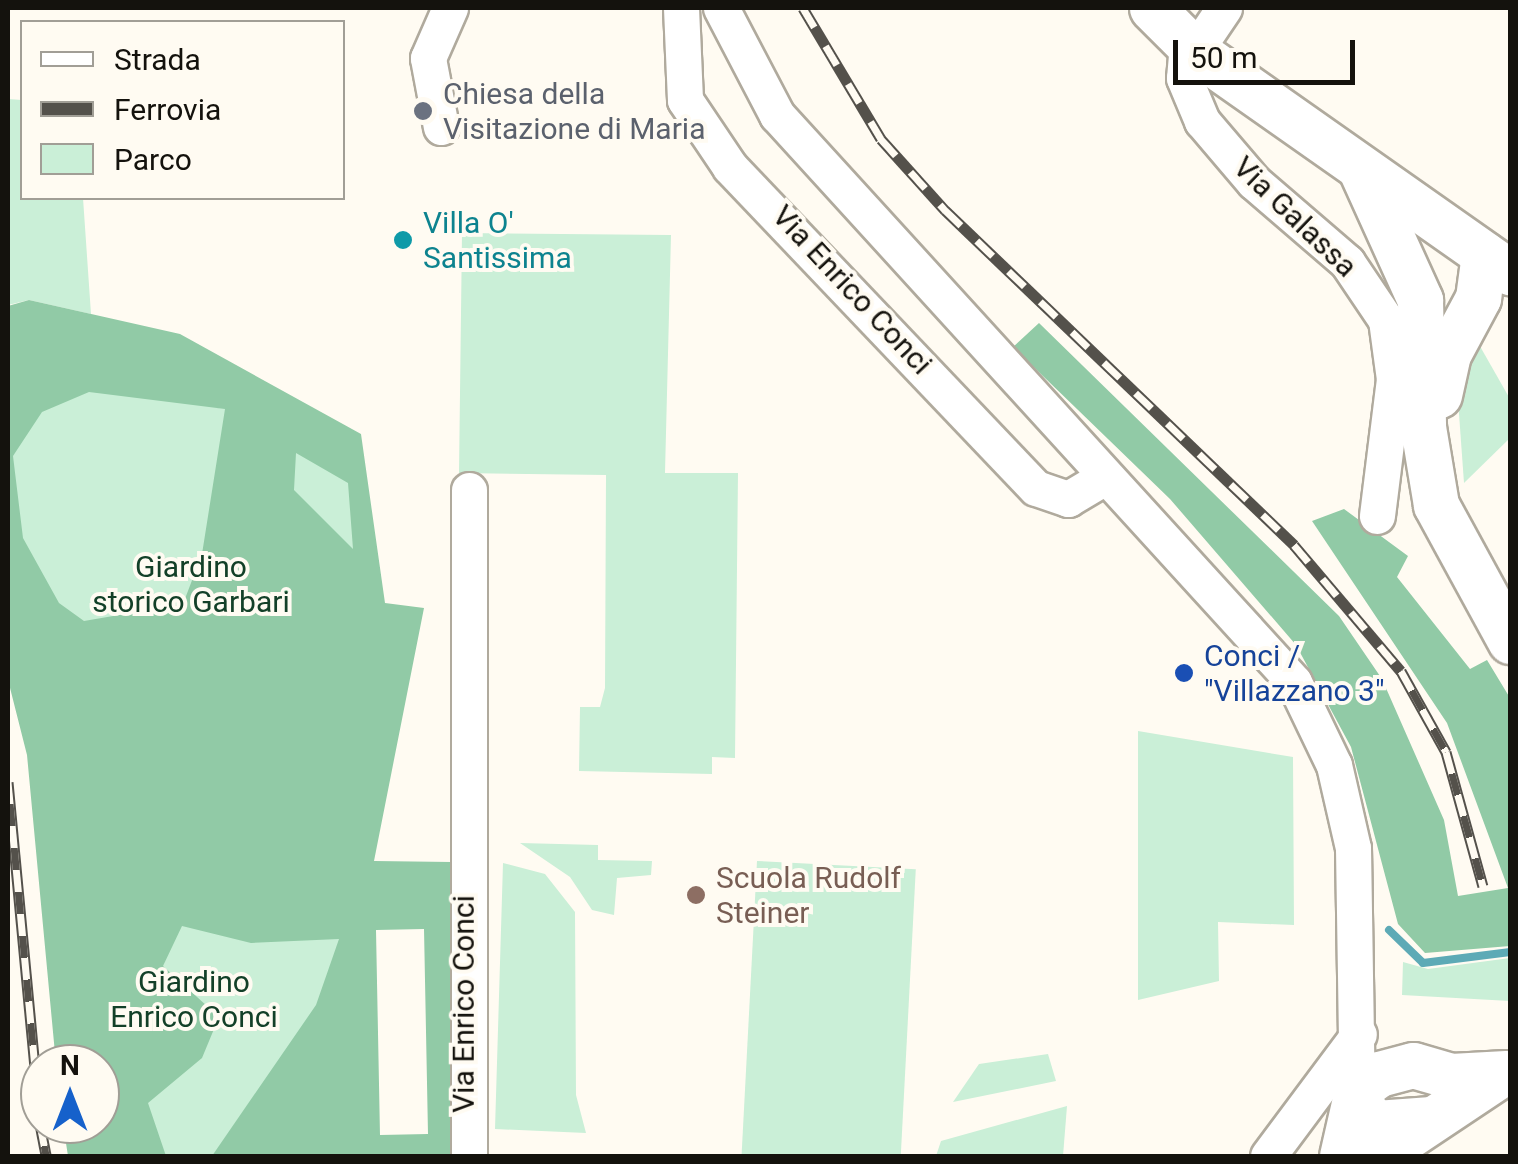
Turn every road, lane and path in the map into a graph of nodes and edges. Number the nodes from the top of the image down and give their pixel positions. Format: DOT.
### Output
graph roads {
  1 [pos="450,8"];
  2 [pos="681,8"];
  3 [pos="722,8"];
  4 [pos="1152,8"];
  5 [pos="1224,8"];
  6 [pos="1191,47"];
  7 [pos="442,127"];
  8 [pos="1362,172"];
  9 [pos="1497,263"];
  10 [pos="1510,304"];
  11 [pos="1468,321"];
  12 [pos="1424,339"];
  13 [pos="1105,477"];
  14 [pos="470,490"];
  15 [pos="1377,516"];
  16 [pos="1477,582"];
  17 [pos="1510,641"];
  18 [pos="1359,1023"];
  19 [pos="1413,1065"];
  20 [pos="1508,1072"];
  21 [pos="1357,1090"];
  22 [pos="1431,1114"];
  23 [pos="469,1156"];
  24 [pos="1268,1156"];
  25 [pos="1342,1156"];
  26 [pos="1378,1156"];
  1 -- 7 [label="street"];
  2 -- 13 [label="street, Via Enrico Conci"];
  3 -- 13 [label="street, Via Enrico Conci"];
  4 -- 6 [label="main road"];
  5 -- 6 [label="street"];
  6 -- 8 [label="main road"];
  6 -- 15 [label="street, Via Galassa"];
  8 -- 9 [label="main road"];
  8 -- 12 [label="main road"];
  9 -- 11 [label="main road"];
  9 -- 12 [label="main road"];
  10 -- 11 [label="main road"];
  11 -- 16 [label="main road"];
  12 -- 16 [label="main road"];
  13 -- 18 [label="street, Via Enrico Conci"];
  14 -- 23 [label="street, Via Enrico Conci"];
  16 -- 17 [label="main road"];
  18 -- 19 [label="street"];
  18 -- 21 [label="street, Via Enrico Conci"];
  18 -- 24 [label="street"];
  19 -- 20 [label="main road"];
  19 -- 21 [label="main road"];
  20 -- 22 [label="main road"];
  21 -- 22 [label="street"];
  21 -- 25 [label="main road, Via Enrico Conci"];
  22 -- 26 [label="main road"];
}
